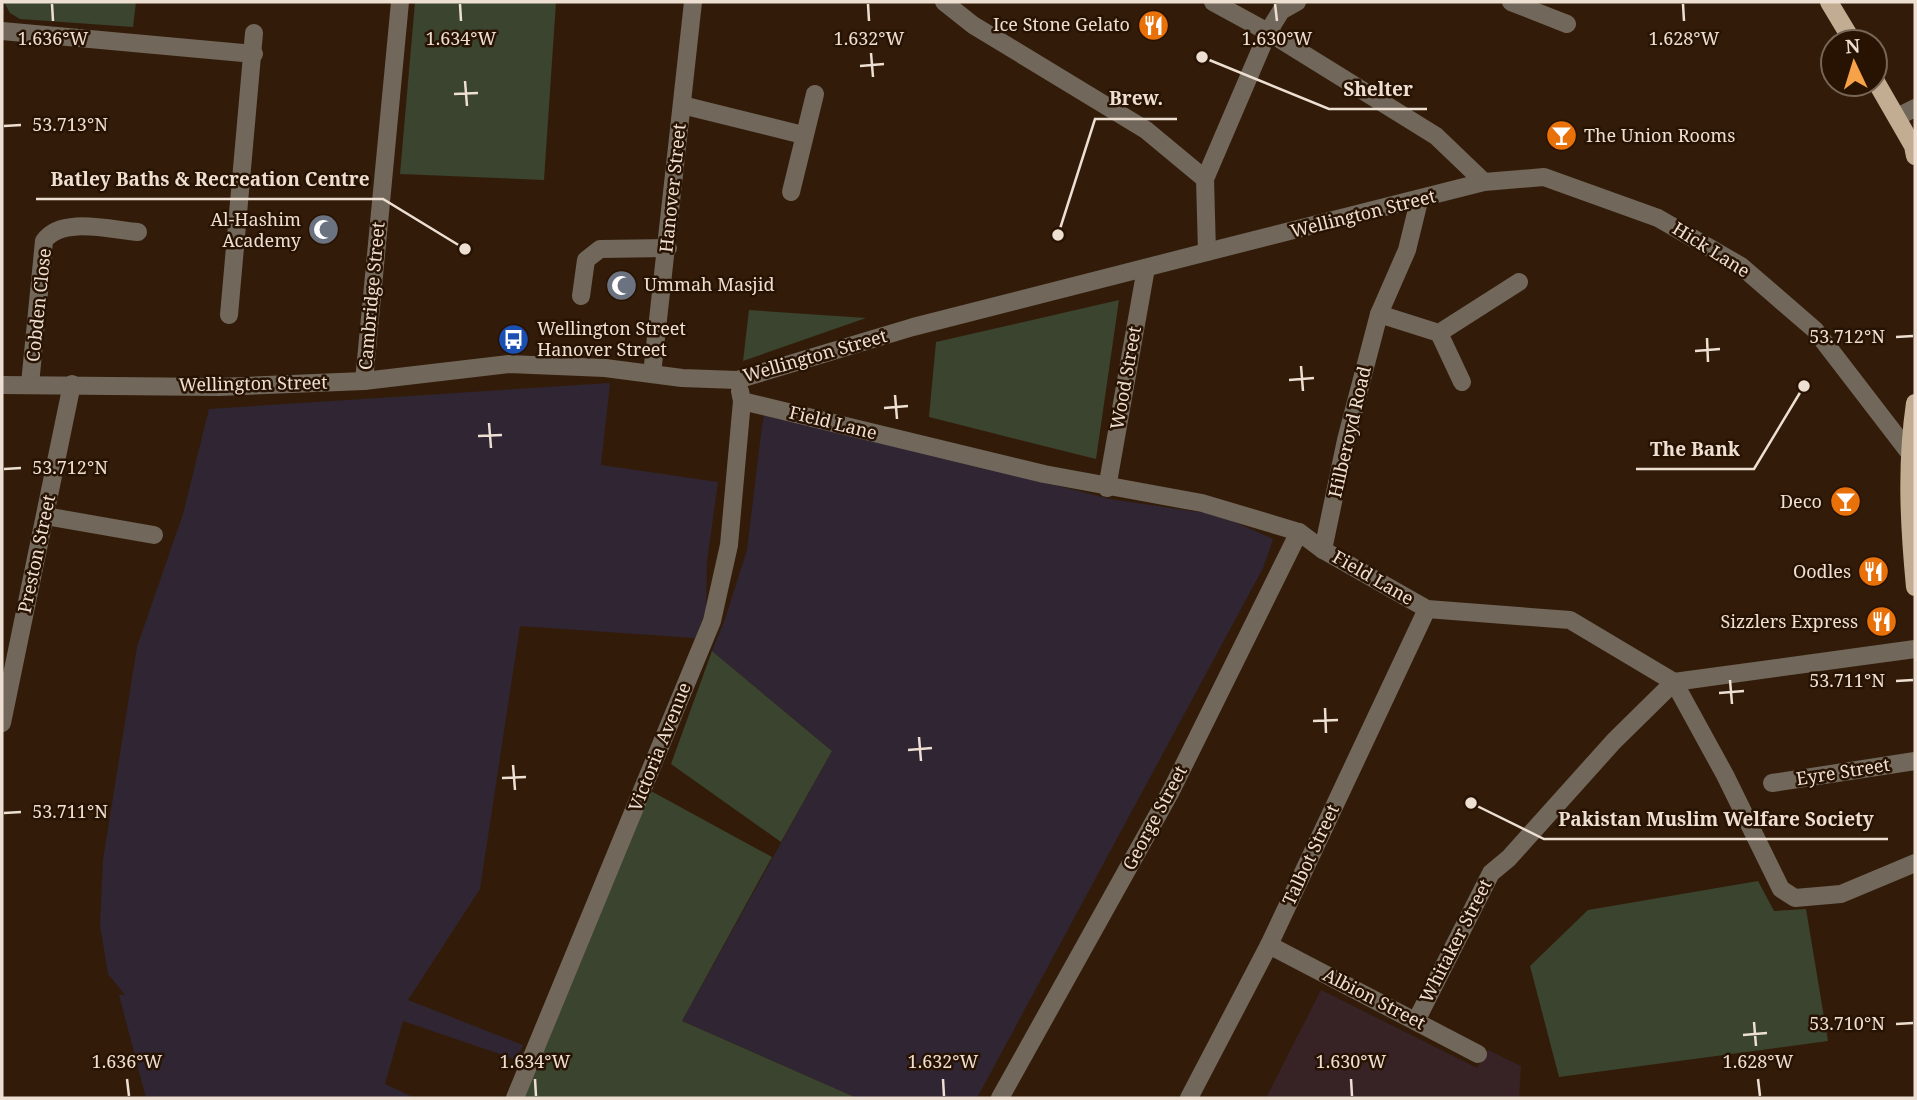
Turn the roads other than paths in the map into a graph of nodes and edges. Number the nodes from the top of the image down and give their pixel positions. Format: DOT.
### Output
graph roads {
  1 [pos="400,2"];
  2 [pos="693,2"];
  3 [pos="944,2"];
  4 [pos="1213,2"];
  5 [pos="1297,2"];
  6 [pos="1511,2"];
  7 [pos="1829,2"];
  8 [pos="1567,24"];
  9 [pos="1845,28"];
  10 [pos="2,31"];
  11 [pos="1268,32"];
  12 [pos="254,33"];
  13 [pos="254,54"];
  14 [pos="815,94"];
  15 [pos="1886,98"];
  16 [pos="682,105"];
  17 [pos="1915,107"];
  18 [pos="1897,117"];
  19 [pos="803,135"];
  20 [pos="1915,156"];
  21 [pos="1205,179"];
  22 [pos="1485,182"];
  23 [pos="791,192"];
  24 [pos="1419,201"];
  25 [pos="138,232"];
  26 [pos="668,248"];
  27 [pos="1207,252"];
  28 [pos="1146,268"];
  29 [pos="1519,282"];
  30 [pos="581,296"];
  31 [pos="1380,314"];
  32 [pos="229,315"];
  33 [pos="1439,333"];
  34 [pos="652,374"];
  35 [pos="737,380"];
  36 [pos="364,381"];
  37 [pos="1462,382"];
  38 [pos="30,384"];
  39 [pos="72,384"];
  40 [pos="2,385"];
  41 [pos="742,401"];
  42 [pos="1915,403"];
  43 [pos="1912,455"];
  44 [pos="1107,488"];
  45 [pos="45,516"];
  46 [pos="1299,532"];
  47 [pos="154,535"];
  48 [pos="1323,550"];
  49 [pos="1915,587"];
  50 [pos="1427,609"];
  51 [pos="1915,649"];
  52 [pos="1674,682"];
  53 [pos="2,723"];
  54 [pos="1915,761"];
  55 [pos="1772,783"];
  56 [pos="1915,863"];
  57 [pos="1269,945"];
  58 [pos="1416,1021"];
  59 [pos="1478,1054"];
  60 [pos="515,1098"];
  61 [pos="1000,1098"];
  62 [pos="1189,1098"];
  1 -- 36 [label="street, Cambridge Street"];
  2 -- 16 [label="street, Hanover Street"];
  3 -- 21 [label="street"];
  4 -- 11 [label="street"];
  5 -- 11 [label="street"];
  6 -- 8 [label="street"];
  7 -- 9 [label="main road"];
  10 -- 13 [label="street"];
  11 -- 21 [label="street"];
  11 -- 22 [label="street"];
  12 -- 13 [label="street"];
  13 -- 32 [label="street"];
  14 -- 19 [label="street"];
  15 -- 18 [label="main road"];
  16 -- 19 [label="street"];
  16 -- 26 [label="street, Hanover Street"];
  17 -- 18 [label="street"];
  18 -- 20 [label="main road"];
  19 -- 23 [label="street"];
  21 -- 27 [label="street"];
  22 -- 24 [label="street, Wellington Street"];
  22 -- 43 [label="street, Hick Lane"];
  24 -- 27 [label="street, Wellington Street"];
  24 -- 31 [label="street, Hilberoyd Road"];
  25 -- 38 [label="street, Cobden Close"];
  26 -- 30 [label="street"];
  26 -- 34 [label="street, Hanover Street"];
  27 -- 28 [label="street, Wellington Street"];
  28 -- 35 [label="street, Wellington Street"];
  28 -- 44 [label="street, Wood Street"];
  29 -- 33 [label="street"];
  31 -- 33 [label="street"];
  31 -- 48 [label="street, Hilberoyd Road"];
  33 -- 37 [label="street"];
  34 -- 35 [label="street, Wellington Street"];
  34 -- 36 [label="street, Wellington Street"];
  35 -- 41 [label="street, Victoria Avenue"];
  36 -- 39 [label="street, Wellington Street"];
  38 -- 39 [label="street, Wellington Street"];
  38 -- 40 [label="street, Wellington Street"];
  39 -- 45 [label="street, Preston Street"];
  41 -- 44 [label="street, Field Lane"];
  41 -- 60 [label="street, Victoria Avenue"];
  42 -- 43 [label="main road"];
  43 -- 49 [label="main road"];
  44 -- 46 [label="street, Field Lane"];
  45 -- 47 [label="street"];
  45 -- 53 [label="street, Preston Street"];
  46 -- 48 [label="street, Field Lane"];
  46 -- 61 [label="street, George Street"];
  48 -- 50 [label="street, Field Lane"];
  50 -- 52 [label="street, Field Lane"];
  50 -- 57 [label="street, Talbot Street"];
  51 -- 52 [label="street"];
  52 -- 56 [label="street"];
  52 -- 58 [label="street, Whitaker Street"];
  54 -- 55 [label="street, Eyre Street"];
  57 -- 58 [label="street, Albion Street"];
  57 -- 62 [label="street, Talbot Street"];
  58 -- 59 [label="street, Albion Street"];
}
